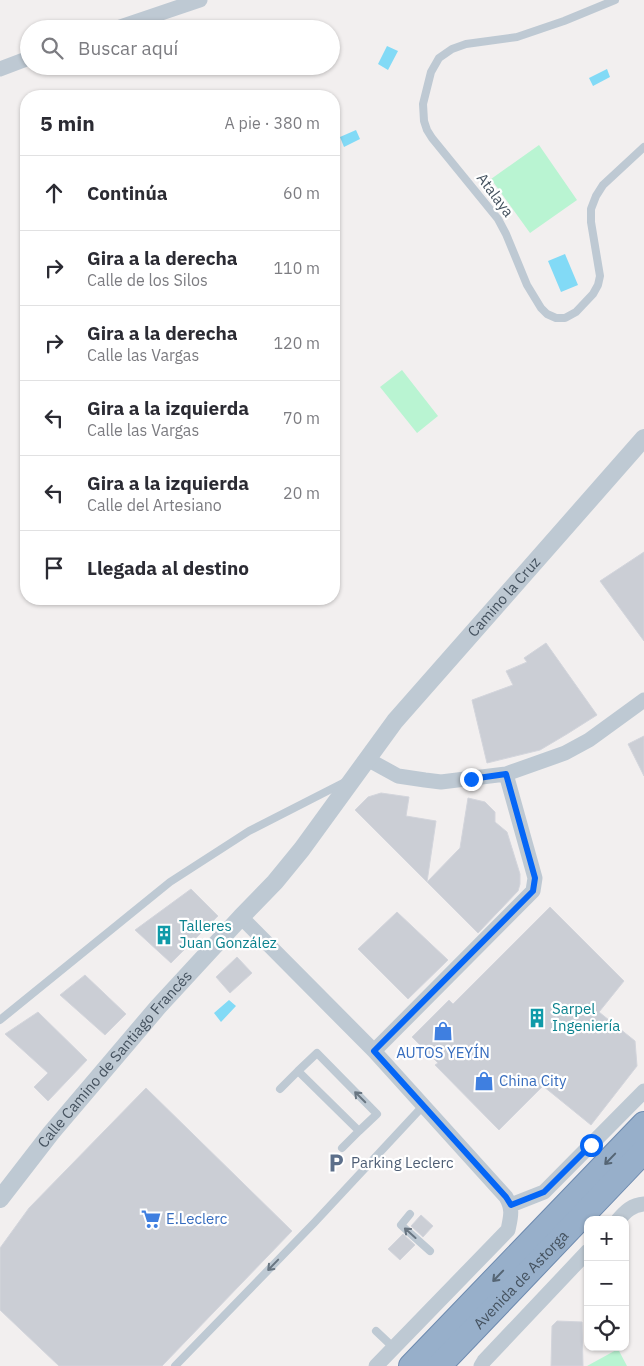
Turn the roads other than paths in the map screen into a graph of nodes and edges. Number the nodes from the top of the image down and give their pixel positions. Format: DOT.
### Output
graph roads {
  1 [pos="200,0"];
  2 [pos="615,0"];
  3 [pos="141,20"];
  4 [pos="20,61"];
  5 [pos="0,69"];
  6 [pos="644,148"];
  7 [pos="644,438"];
  8 [pos="644,700"];
  9 [pos="367,759"];
  10 [pos="506,774"];
  11 [pos="355,777"];
  12 [pos="241,917"];
  13 [pos="0,1020"];
  14 [pos="374,1051"];
  15 [pos="298,1072"];
  16 [pos="280,1089"];
  17 [pos="644,1091"];
  18 [pos="424,1106"];
  19 [pos="644,1124"];
  20 [pos="359,1131"];
  21 [pos="342,1148"];
  22 [pos="644,1151"];
  23 [pos="0,1199"];
  24 [pos="644,1204"];
  25 [pos="511,1205"];
  26 [pos="410,1214"];
  27 [pos="622,1216"];
  28 [pos="430,1251"];
  29 [pos="584,1255"];
  30 [pos="376,1331"];
  31 [pos="466,1338"];
  32 [pos="394,1348"];
  33 [pos="175,1366"];
  34 [pos="376,1366"];
  35 [pos="411,1366"];
  36 [pos="439,1366"];
  37 [pos="445,1366"];
  38 [pos="480,1366"];
  1 -- 3 [label="street"];
  2 -- 6 [label="lane, Atalaya"];
  4 -- 5 [label="street"];
  7 -- 9 [label="street, Camino la Cruz"];
  8 -- 10 [label="street"];
  9 -- 10 [label="street"];
  9 -- 11 [label="street, Calle Camino de Santiago Francés"];
  10 -- 14 [label="street"];
  11 -- 12 [label="street, Calle Camino de Santiago Francés"];
  11 -- 13 [label="lane"];
  12 -- 14 [label="street"];
  12 -- 23 [label="street, Calle Camino de Santiago Francés"];
  14 -- 18 [label="street"];
  15 -- 16 [label="lane"];
  15 -- 20 [label="lane"];
  20 -- 15 [label="lane, one-way"];
  17 -- 25 [label="street"];
  18 -- 25 [label="street"];
  18 -- 33 [label="lane, one-way"];
  19 -- 35 [label="highway, one-way"];
  20 -- 21 [label="lane"];
  22 -- 31 [label="highway, Avenida de Astorga"];
  24 -- 27 [label="street"];
  25 -- 32 [label="street"];
  28 -- 26 [label="lane, one-way"];
  29 -- 38 [label="street"];
  30 -- 32 [label="lane"];
  31 -- 36 [label="highway, Avenida de Astorga"];
  31 -- 37 [label="highway"];
  32 -- 34 [label="street"];
}
